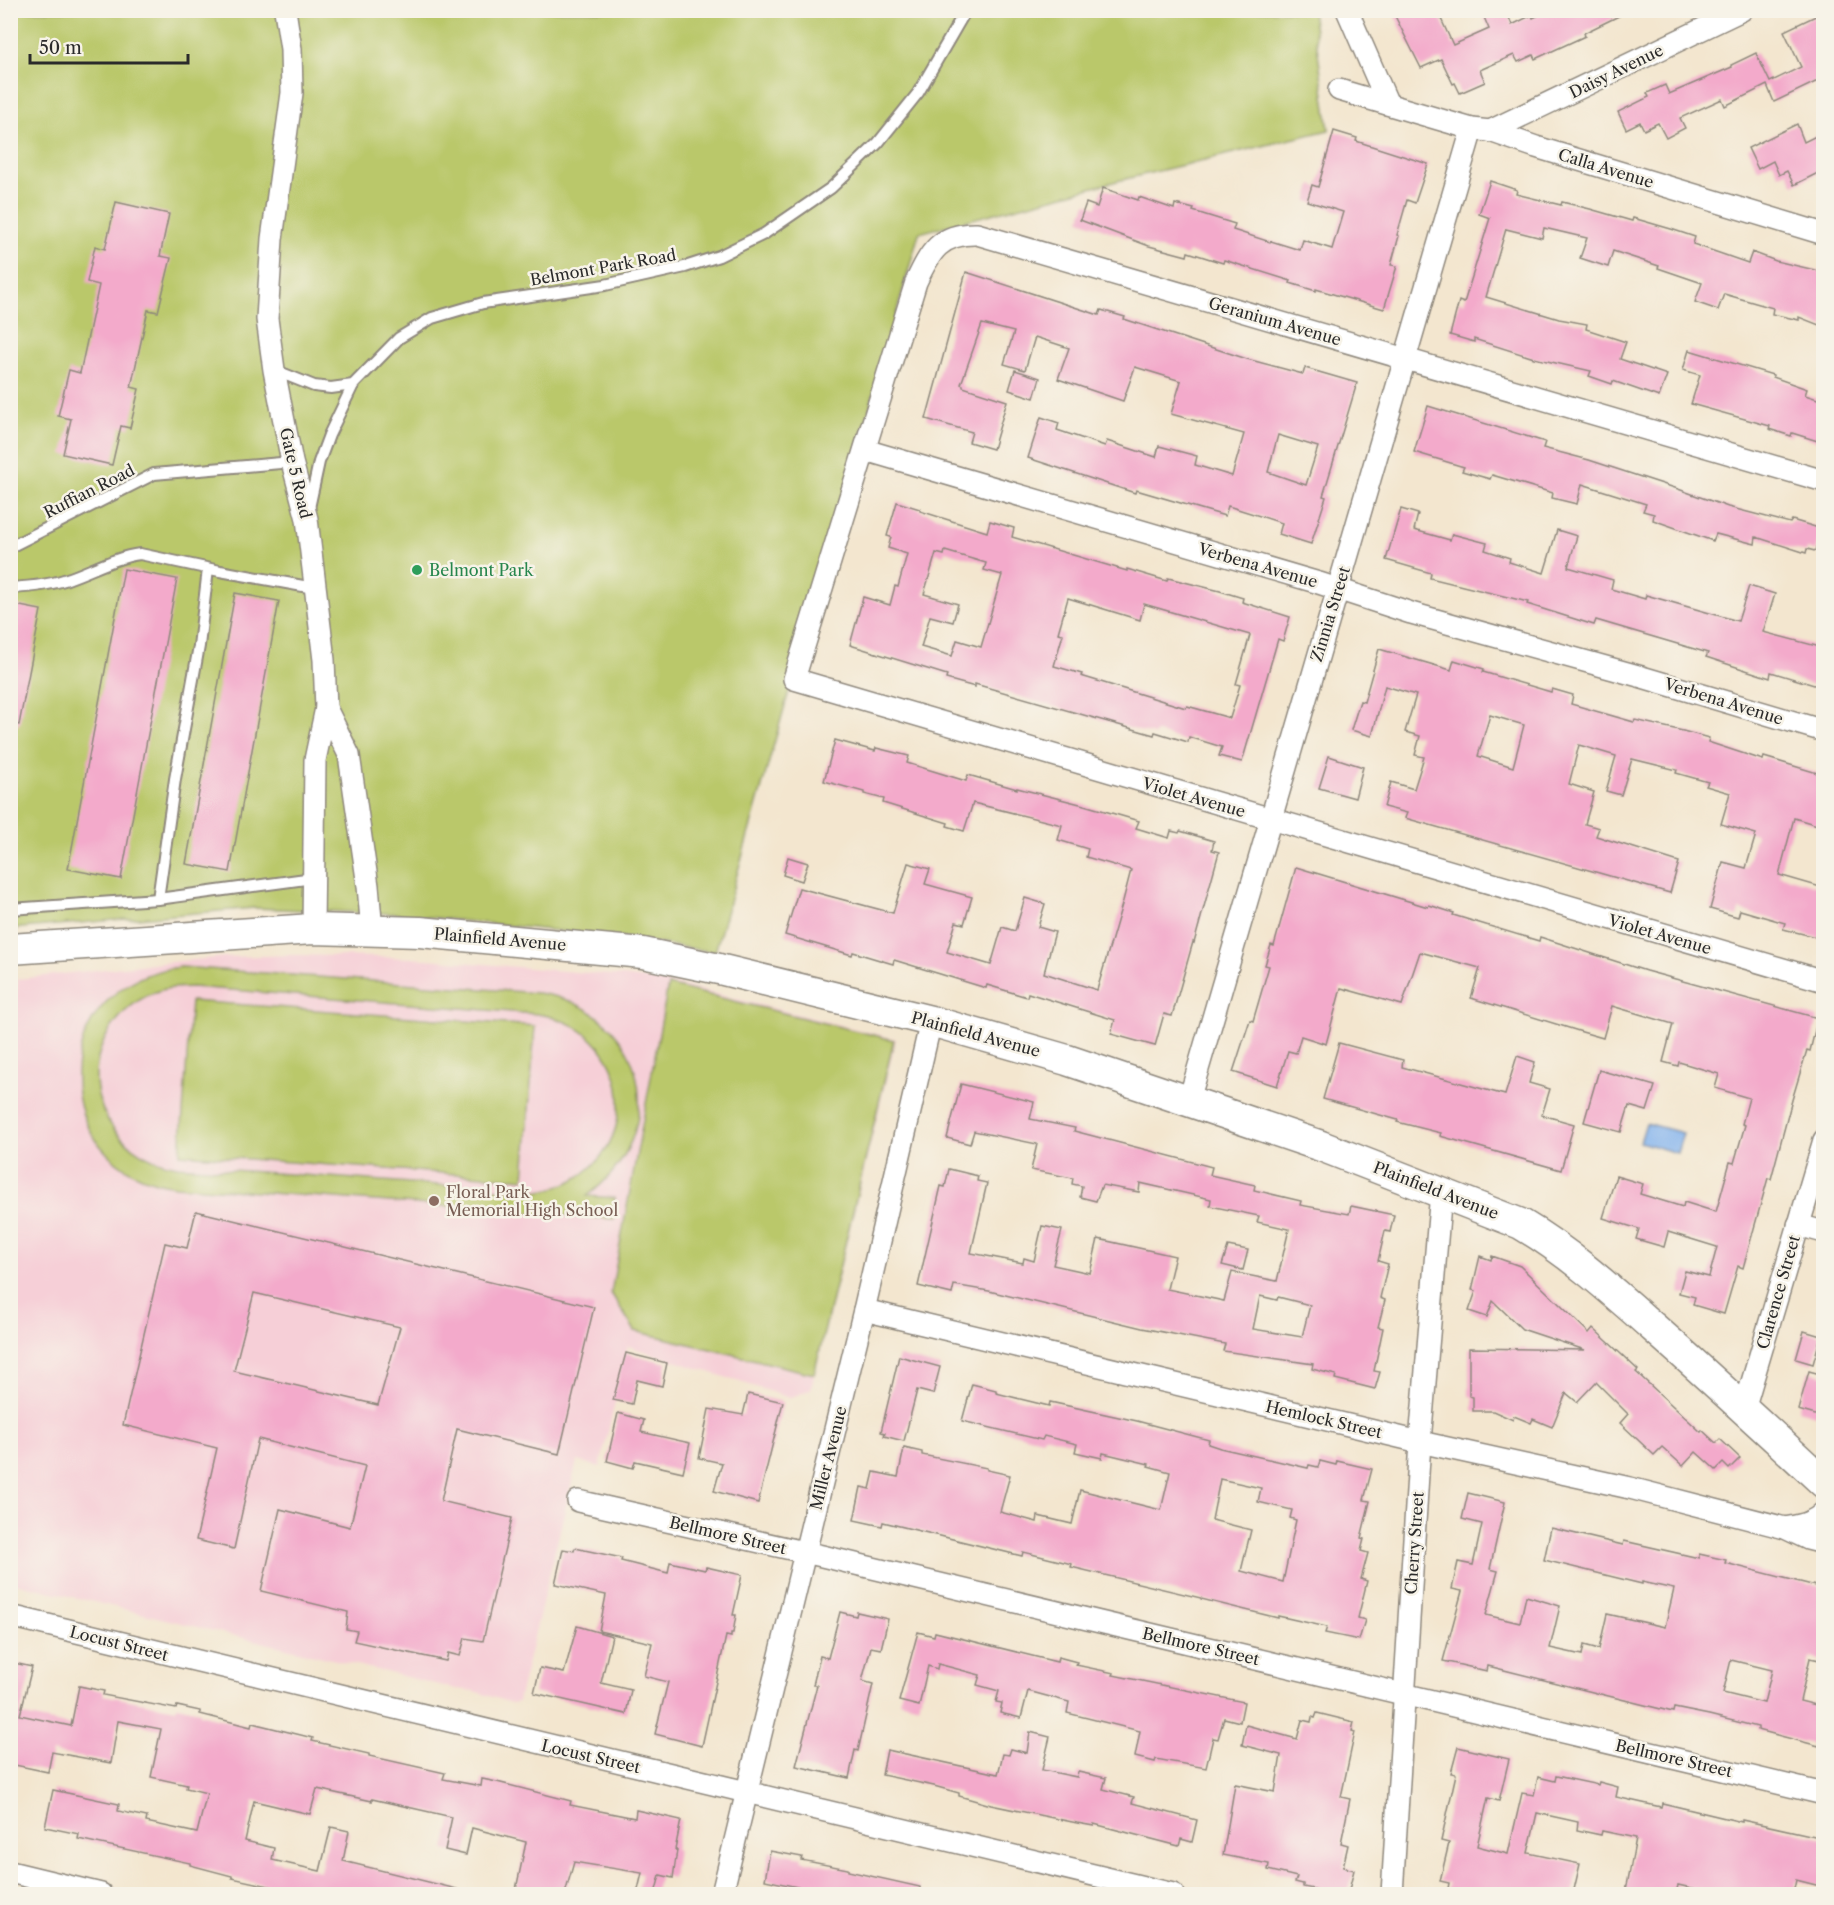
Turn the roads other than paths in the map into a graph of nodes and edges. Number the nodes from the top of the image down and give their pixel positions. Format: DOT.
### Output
graph roads {
  1 [pos="285,10"];
  2 [pos="966,10"];
  3 [pos="1347,10"];
  4 [pos="1742,10"];
  5 [pos="1339,90"];
  6 [pos="1388,104"];
  7 [pos="1481,130"];
  8 [pos="1824,234"];
  9 [pos="1405,359"];
  10 [pos="274,370"];
  11 [pos="353,385"];
  12 [pos="865,450"];
  13 [pos="292,462"];
  14 [pos="1824,481"];
  15 [pos="307,519"];
  16 [pos="10,548"];
  17 [pos="208,569"];
  18 [pos="10,588"];
  19 [pos="314,588"];
  20 [pos="1338,589"];
  21 [pos="326,708"];
  22 [pos="1824,731"];
  23 [pos="1269,819"];
  24 [pos="314,878"];
  25 [pos="158,899"];
  26 [pos="10,909"];
  27 [pos="313,929"];
  28 [pos="372,931"];
  29 [pos="10,949"];
  30 [pos="1824,981"];
  31 [pos="931,1022"];
  32 [pos="1189,1100"];
  33 [pos="1824,1140"];
  34 [pos="1441,1192"];
  35 [pos="1798,1225"];
  36 [pos="1824,1232"];
  37 [pos="864,1310"];
  38 [pos="1744,1409"];
  39 [pos="1420,1442"];
  40 [pos="1824,1483"];
  41 [pos="578,1501"];
  42 [pos="1824,1512"];
  43 [pos="1785,1528"];
  44 [pos="1824,1543"];
  45 [pos="805,1552"];
  46 [pos="10,1616"];
  47 [pos="1404,1694"];
  48 [pos="747,1793"];
  49 [pos="1824,1794"];
  50 [pos="10,1872"];
  51 [pos="101,1894"];
  52 [pos="722,1894"];
  53 [pos="1173,1894"];
  54 [pos="1392,1894"];
  1 -- 10 [label="street, Gate 5 Road"];
  2 -- 11 [label="lane, Belmont Park Road"];
  3 -- 6 [label="street"];
  4 -- 7 [label="street, Daisy Avenue"];
  5 -- 6 [label="street, Calla Avenue"];
  6 -- 7 [label="street, Calla Avenue"];
  7 -- 8 [label="street, Calla Avenue"];
  7 -- 9 [label="street, Zinnia Street"];
  9 -- 12 [label="street, Geranium Avenue"];
  9 -- 14 [label="street, Geranium Avenue"];
  9 -- 20 [label="street, Zinnia Street"];
  10 -- 11 [label="lane"];
  10 -- 13 [label="street, Gate 5 Road"];
  11 -- 15 [label="lane, Belmont Park Road"];
  12 -- 20 [label="street, Verbena Avenue"];
  12 -- 23 [label="street, Violet Avenue"];
  13 -- 15 [label="street, Gate 5 Road"];
  13 -- 16 [label="lane, Ruffian Road"];
  15 -- 19 [label="street, Gate 5 Road"];
  17 -- 18 [label="lane"];
  17 -- 19 [label="lane"];
  17 -- 25 [label="lane"];
  19 -- 21 [label="street, Gate 5 Road"];
  20 -- 22 [label="street, Verbena Avenue"];
  20 -- 23 [label="street, Zinnia Street"];
  21 -- 24 [label="street, Gate 5 Road"];
  21 -- 28 [label="street, Gate 5 Road"];
  23 -- 30 [label="street, Violet Avenue"];
  23 -- 32 [label="street, Zinnia Street"];
  24 -- 25 [label="lane"];
  24 -- 27 [label="street, Gate 5 Road"];
  25 -- 26 [label="lane"];
  27 -- 28 [label="main road, Plainfield Avenue"];
  27 -- 29 [label="main road, Plainfield Avenue"];
  28 -- 31 [label="main road, Plainfield Avenue"];
  31 -- 32 [label="main road, Plainfield Avenue"];
  31 -- 37 [label="street, Miller Avenue"];
  32 -- 34 [label="main road, Plainfield Avenue"];
  33 -- 35 [label="street, Clarence Street"];
  34 -- 38 [label="main road, Plainfield Avenue"];
  34 -- 39 [label="street, Cherry Street"];
  35 -- 36 [label="street"];
  35 -- 38 [label="street, Clarence Street"];
  37 -- 39 [label="street, Hemlock Street"];
  37 -- 45 [label="street, Miller Avenue"];
  38 -- 40 [label="main road, Plainfield Avenue"];
  39 -- 43 [label="street, Hemlock Street"];
  39 -- 47 [label="street, Cherry Street"];
  41 -- 45 [label="street, Bellmore Street"];
  42 -- 43 [label="street, Hemlock Street"];
  43 -- 44 [label="street, Hemlock Street"];
  45 -- 47 [label="street, Bellmore Street"];
  45 -- 48 [label="street, Miller Avenue"];
  46 -- 48 [label="street, Locust Street"];
  47 -- 49 [label="street, Bellmore Street"];
  47 -- 54 [label="street, Cherry Street"];
  48 -- 52 [label="street, Miller Avenue"];
  48 -- 53 [label="street, Locust Street"];
  50 -- 51 [label="street"];
}
